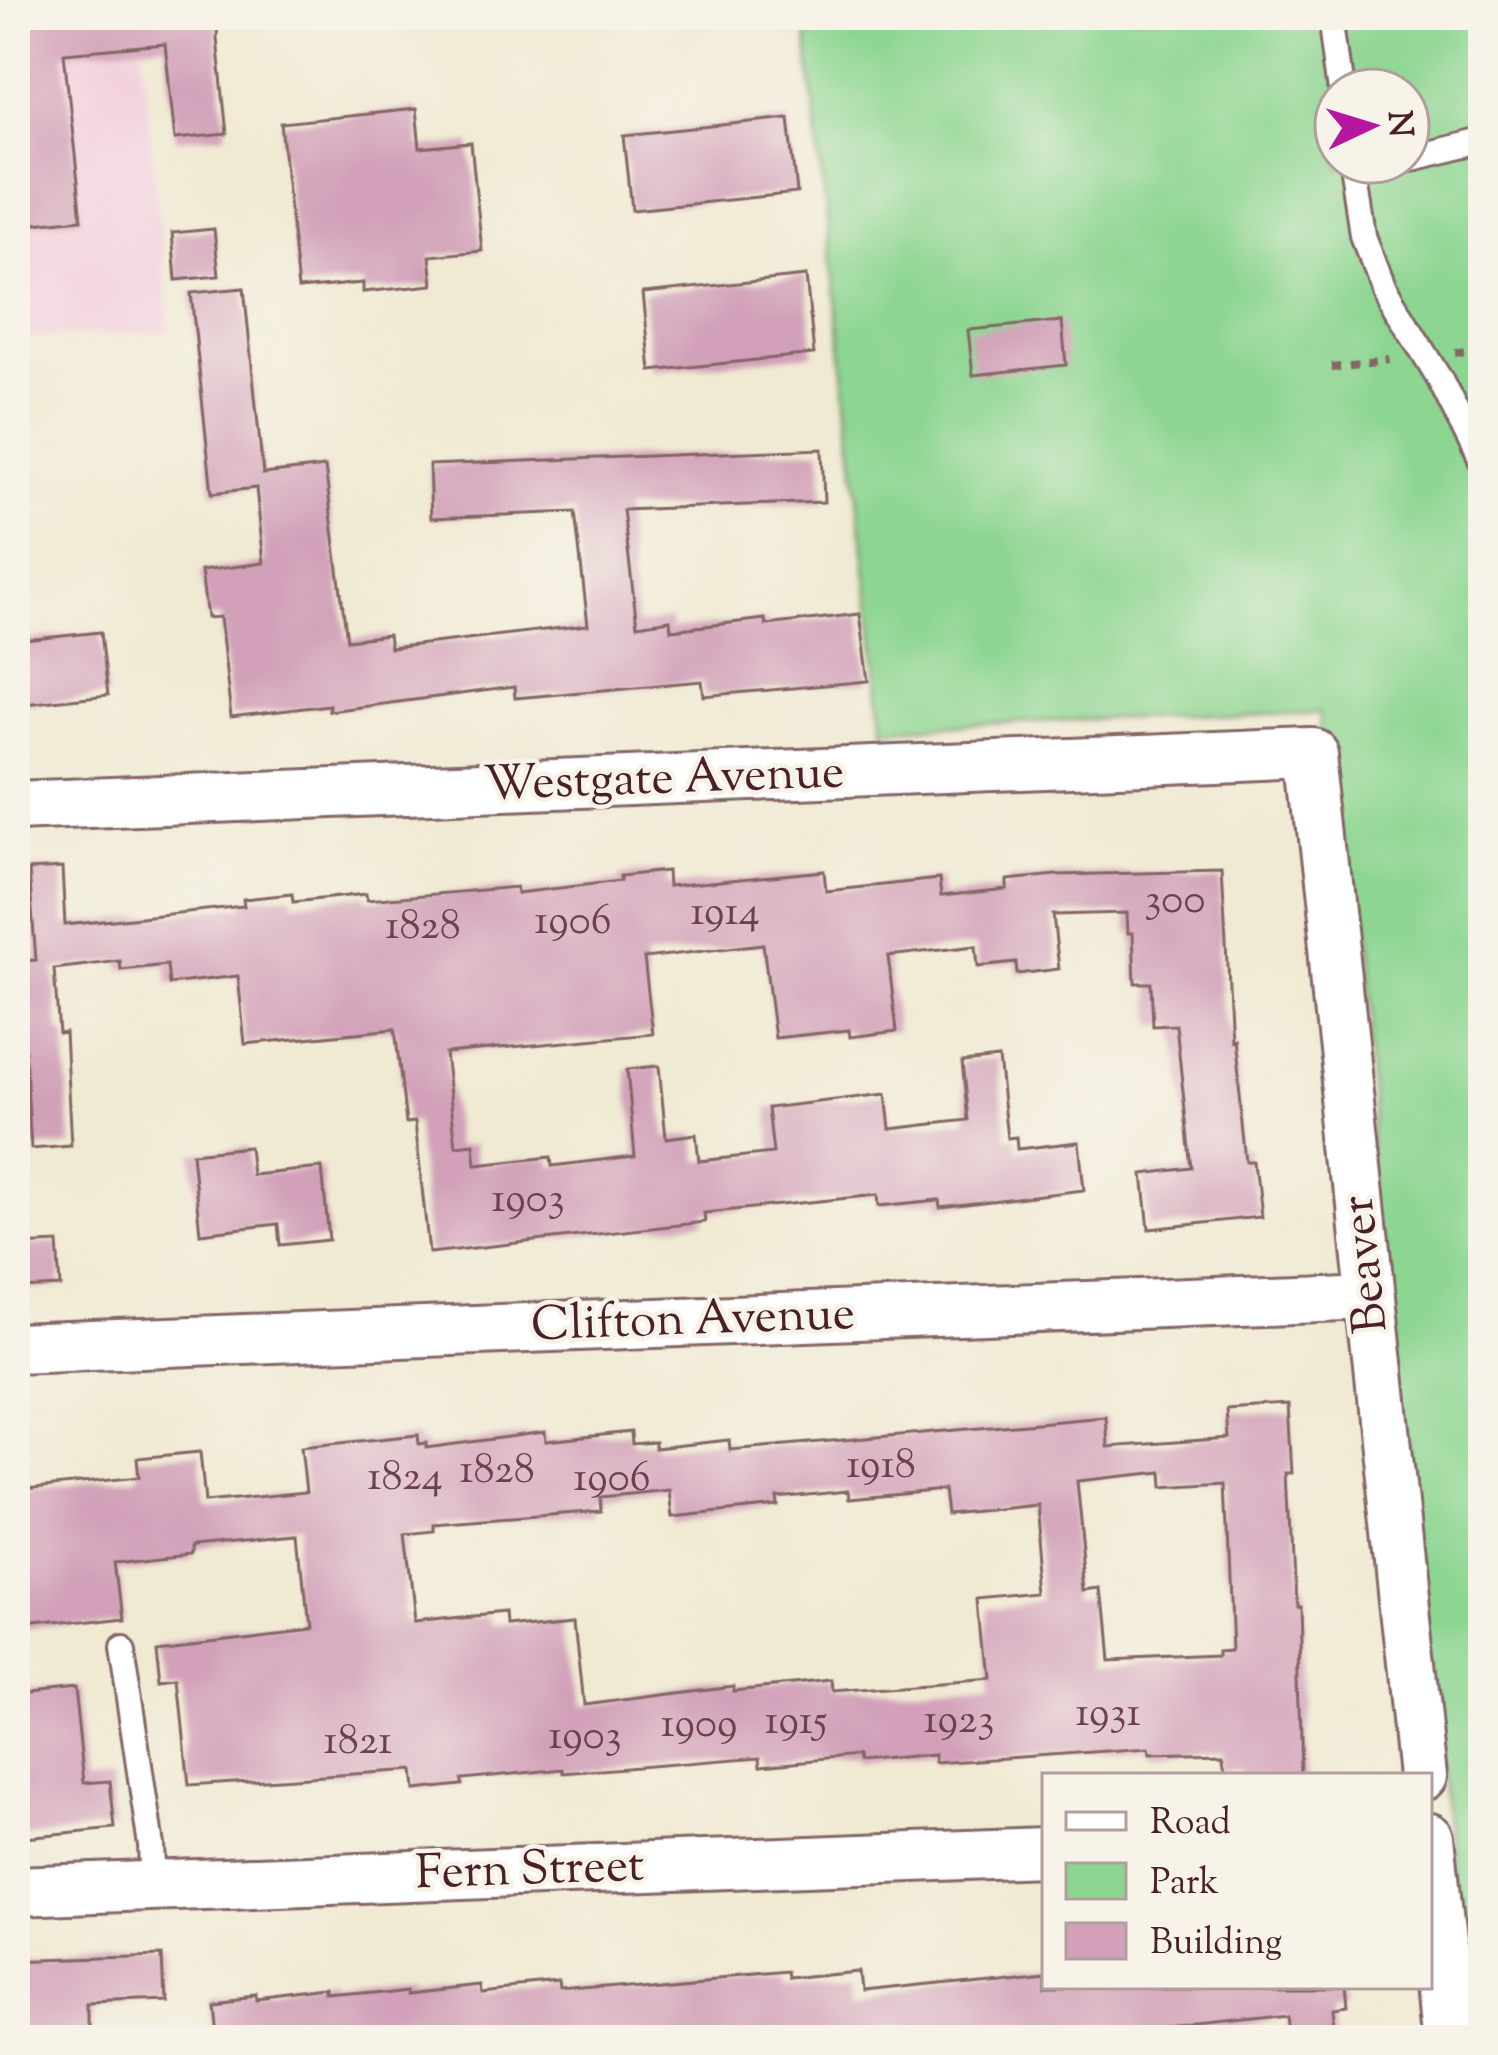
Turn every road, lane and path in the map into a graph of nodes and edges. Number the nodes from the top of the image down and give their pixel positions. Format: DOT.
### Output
graph roads {
  1 [pos="1334,15"];
  2 [pos="1341,66"];
  3 [pos="1483,141"];
  4 [pos="1432,153"];
  5 [pos="1356,186"];
  6 [pos="1399,358"];
  7 [pos="1332,365"];
  8 [pos="1483,466"];
  9 [pos="1312,753"];
  10 [pos="15,806"];
  11 [pos="1370,1295"];
  12 [pos="15,1348"];
  13 [pos="122,1644"];
  14 [pos="1422,1773"];
  15 [pos="1042,1852"];
  16 [pos="1432,1867"];
  17 [pos="154,1887"];
  18 [pos="15,1891"];
  19 [pos="1450,2040"];
  1 -- 2 [label="lane"];
  3 -- 4 [label="lane"];
  5 -- 8 [label="lane"];
  6 -- 7 [label="path"];
  9 -- 10 [label="street, Westgate Avenue"];
  9 -- 11 [label="street, Beaver"];
  11 -- 12 [label="street, Clifton Avenue"];
  11 -- 14 [label="street, Beaver"];
  13 -- 17 [label="lane"];
  15 -- 17 [label="street, Fern Street"];
  16 -- 19 [label="street"];
  17 -- 18 [label="street, Fern Street"];
}
